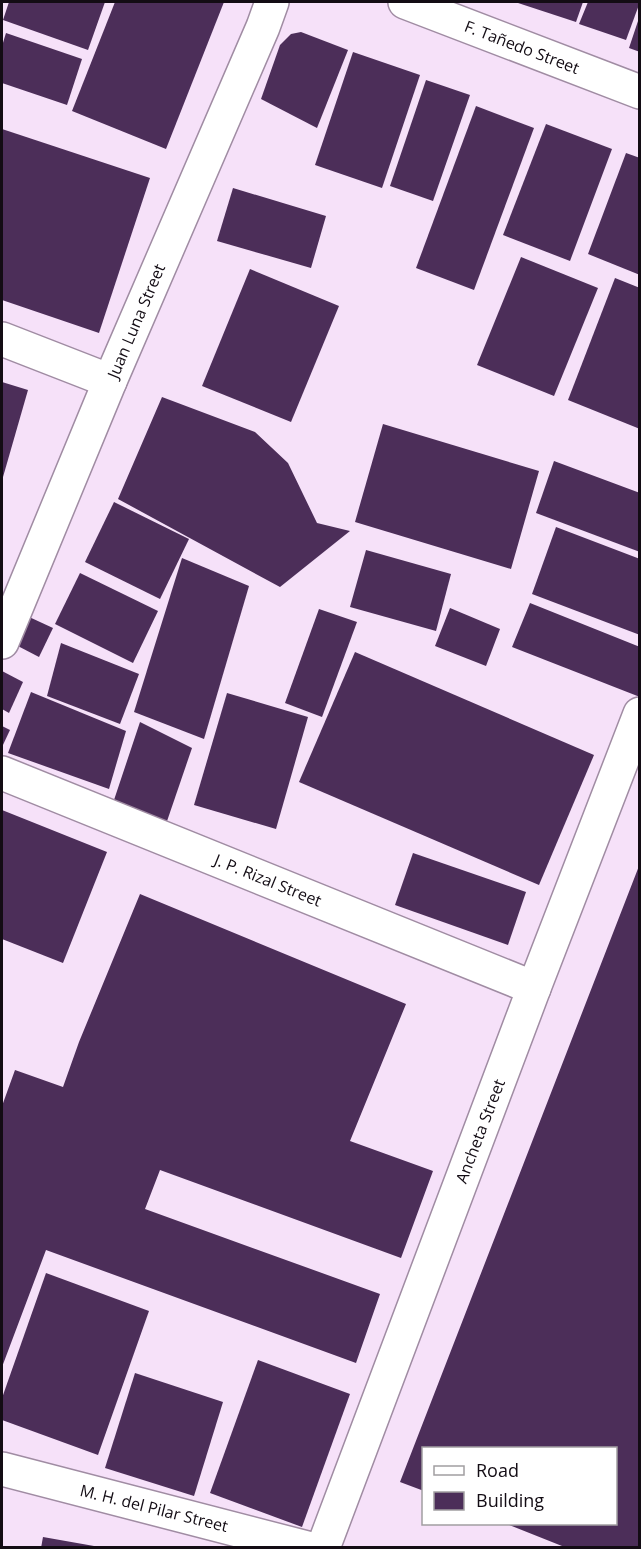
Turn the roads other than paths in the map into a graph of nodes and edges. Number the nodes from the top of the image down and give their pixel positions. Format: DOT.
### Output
graph roads {
  1 [pos="272,2"];
  2 [pos="405,2"];
  3 [pos="639,92"];
  4 [pos="2,339"];
  5 [pos="110,381"];
  6 [pos="2,642"];
  7 [pos="639,714"];
  8 [pos="2,773"];
  9 [pos="534,988"];
  10 [pos="2,1469"];
  11 [pos="307,1548"];
  12 [pos="322,1548"];
  1 -- 5 [label="street, Juan Luna Street"];
  2 -- 3 [label="street, F. Tañedo Street"];
  4 -- 5 [label="street"];
  5 -- 6 [label="street, Juan Luna Street"];
  7 -- 9 [label="street, Ancheta Street"];
  8 -- 9 [label="street, J. P. Rizal Street"];
  9 -- 12 [label="street, Ancheta Street"];
  10 -- 11 [label="street, M. H. del Pilar Street"];
}
